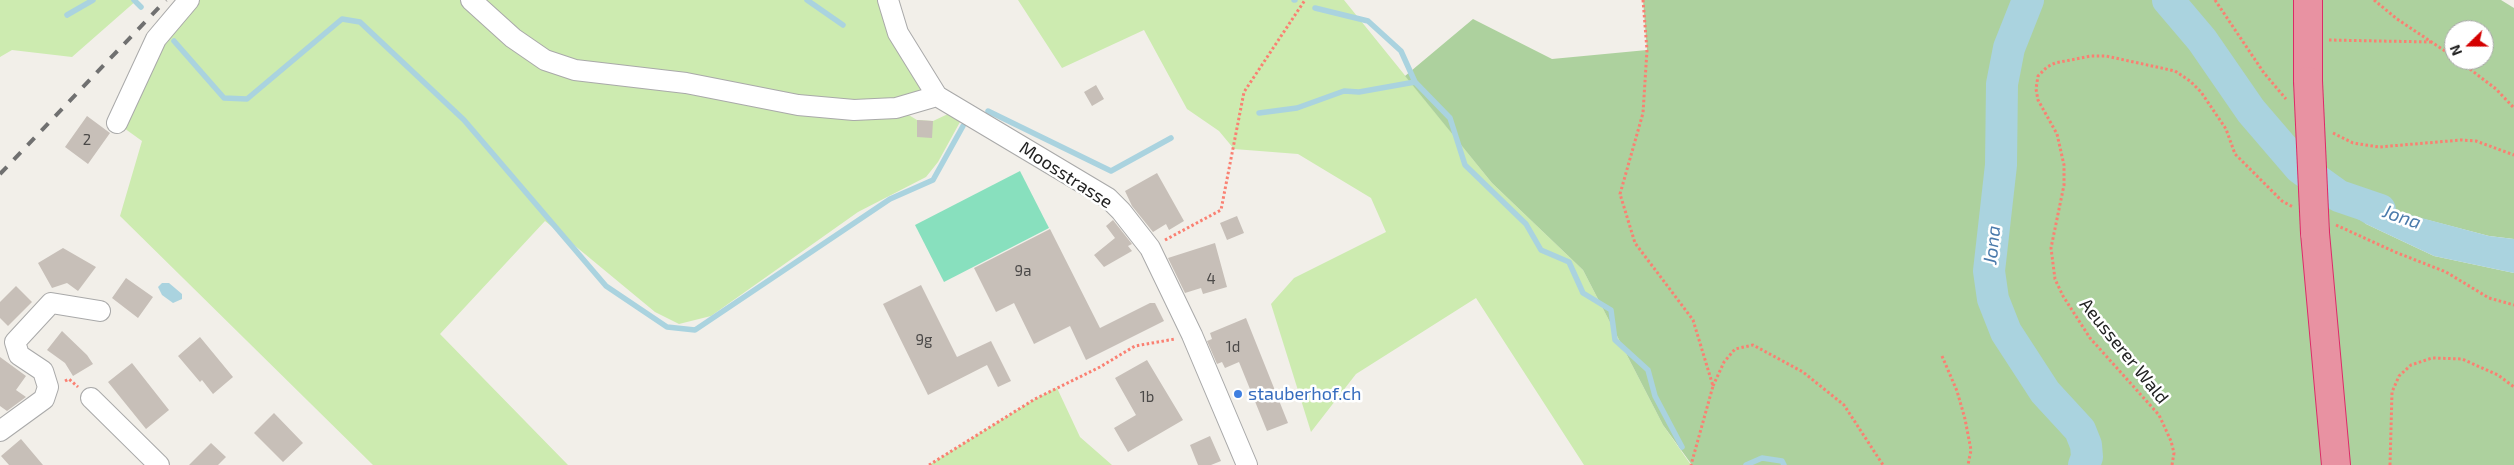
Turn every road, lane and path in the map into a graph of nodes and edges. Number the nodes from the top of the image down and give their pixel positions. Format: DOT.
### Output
graph roads {
  1 [pos="189,0"];
  2 [pos="471,0"];
  3 [pos="888,0"];
  4 [pos="1305,0"];
  5 [pos="1643,0"];
  6 [pos="2214,0"];
  7 [pos="2308,0"];
  8 [pos="2374,0"];
  9 [pos="2350,40"];
  10 [pos="2431,42"];
  11 [pos="2444,50"];
  12 [pos="2471,70"];
  13 [pos="937,96"];
  14 [pos="2294,105"];
  15 [pos="2514,108"];
  16 [pos="117,123"];
  17 [pos="2330,131"];
  18 [pos="2514,155"];
  19 [pos="2315,221"];
  20 [pos="1150,248"];
  21 [pos="2514,305"];
  22 [pos="100,311"];
  23 [pos="1192,335"];
  24 [pos="1942,356"];
  25 [pos="1713,386"];
  26 [pos="48,387"];
  27 [pos="2514,387"];
  28 [pos="91,398"];
  29 [pos="0,431"];
  30 [pos="159,465"];
  31 [pos="930,465"];
  32 [pos="1247,465"];
  33 [pos="1691,465"];
  34 [pos="1883,465"];
  35 [pos="1968,465"];
  36 [pos="2172,465"];
  37 [pos="2336,465"];
  38 [pos="2390,465"];
  1 -- 16 [label="street"];
  2 -- 13 [label="street"];
  3 -- 13 [label="street, Moosstrasse"];
  4 -- 20 [label="path"];
  5 -- 25 [label="path"];
  6 -- 14 [label="path"];
  7 -- 19 [label="highway, bridge"];
  8 -- 10 [label="path"];
  9 -- 10 [label="path"];
  10 -- 11 [label="path"];
  12 -- 15 [label="path"];
  13 -- 20 [label="street, Moosstrasse"];
  17 -- 18 [label="path"];
  19 -- 21 [label="path"];
  19 -- 36 [label="path, Aeusserer Wald"];
  19 -- 37 [label="highway"];
  20 -- 23 [label="street, Moosstrasse"];
  22 -- 26 [label="street"];
  23 -- 31 [label="path"];
  23 -- 32 [label="street, Moosstrasse"];
  24 -- 35 [label="path"];
  25 -- 33 [label="path"];
  25 -- 34 [label="path"];
  26 -- 28 [label="path"];
  26 -- 29 [label="street"];
  27 -- 38 [label="path"];
  28 -- 30 [label="street"];
}
